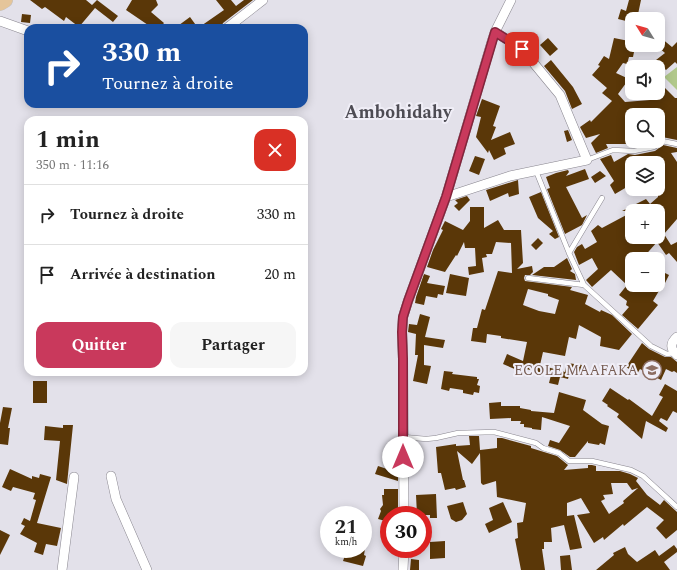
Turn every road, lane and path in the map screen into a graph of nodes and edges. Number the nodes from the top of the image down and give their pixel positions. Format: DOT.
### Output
graph roads {
  1 [pos="5,0"];
  2 [pos="263,0"];
  3 [pos="511,0"];
  4 [pos="0,3"];
  5 [pos="0,21"];
  6 [pos="232,24"];
  7 [pos="24,30"];
  8 [pos="495,32"];
  9 [pos="677,144"];
  10 [pos="587,160"];
  11 [pos="536,171"];
  12 [pos="446,197"];
  13 [pos="602,198"];
  14 [pos="569,253"];
  15 [pos="528,278"];
  16 [pos="584,284"];
  17 [pos="677,337"];
  18 [pos="676,354"];
  19 [pos="403,437"];
  20 [pos="111,476"];
  21 [pos="74,477"];
  22 [pos="404,506"];
  23 [pos="677,507"];
  24 [pos="404,558"];
  25 [pos="62,570"];
  26 [pos="147,570"];
  27 [pos="403,570"];
  1 -- 4 [label="main road"];
  2 -- 6 [label="street"];
  3 -- 8 [label="street"];
  5 -- 7 [label="street"];
  8 -- 10 [label="street"];
  8 -- 12 [label="street"];
  9 -- 10 [label="lane"];
  10 -- 11 [label="street"];
  11 -- 12 [label="street"];
  11 -- 14 [label="lane"];
  12 -- 19 [label="street"];
  13 -- 14 [label="lane"];
  14 -- 16 [label="lane"];
  15 -- 16 [label="lane"];
  16 -- 18 [label="lane"];
  17 -- 18 [label="street"];
  19 -- 22 [label="street"];
  19 -- 23 [label="lane"];
  20 -- 26 [label="street"];
  21 -- 25 [label="street"];
  24 -- 27 [label="street"];
}
